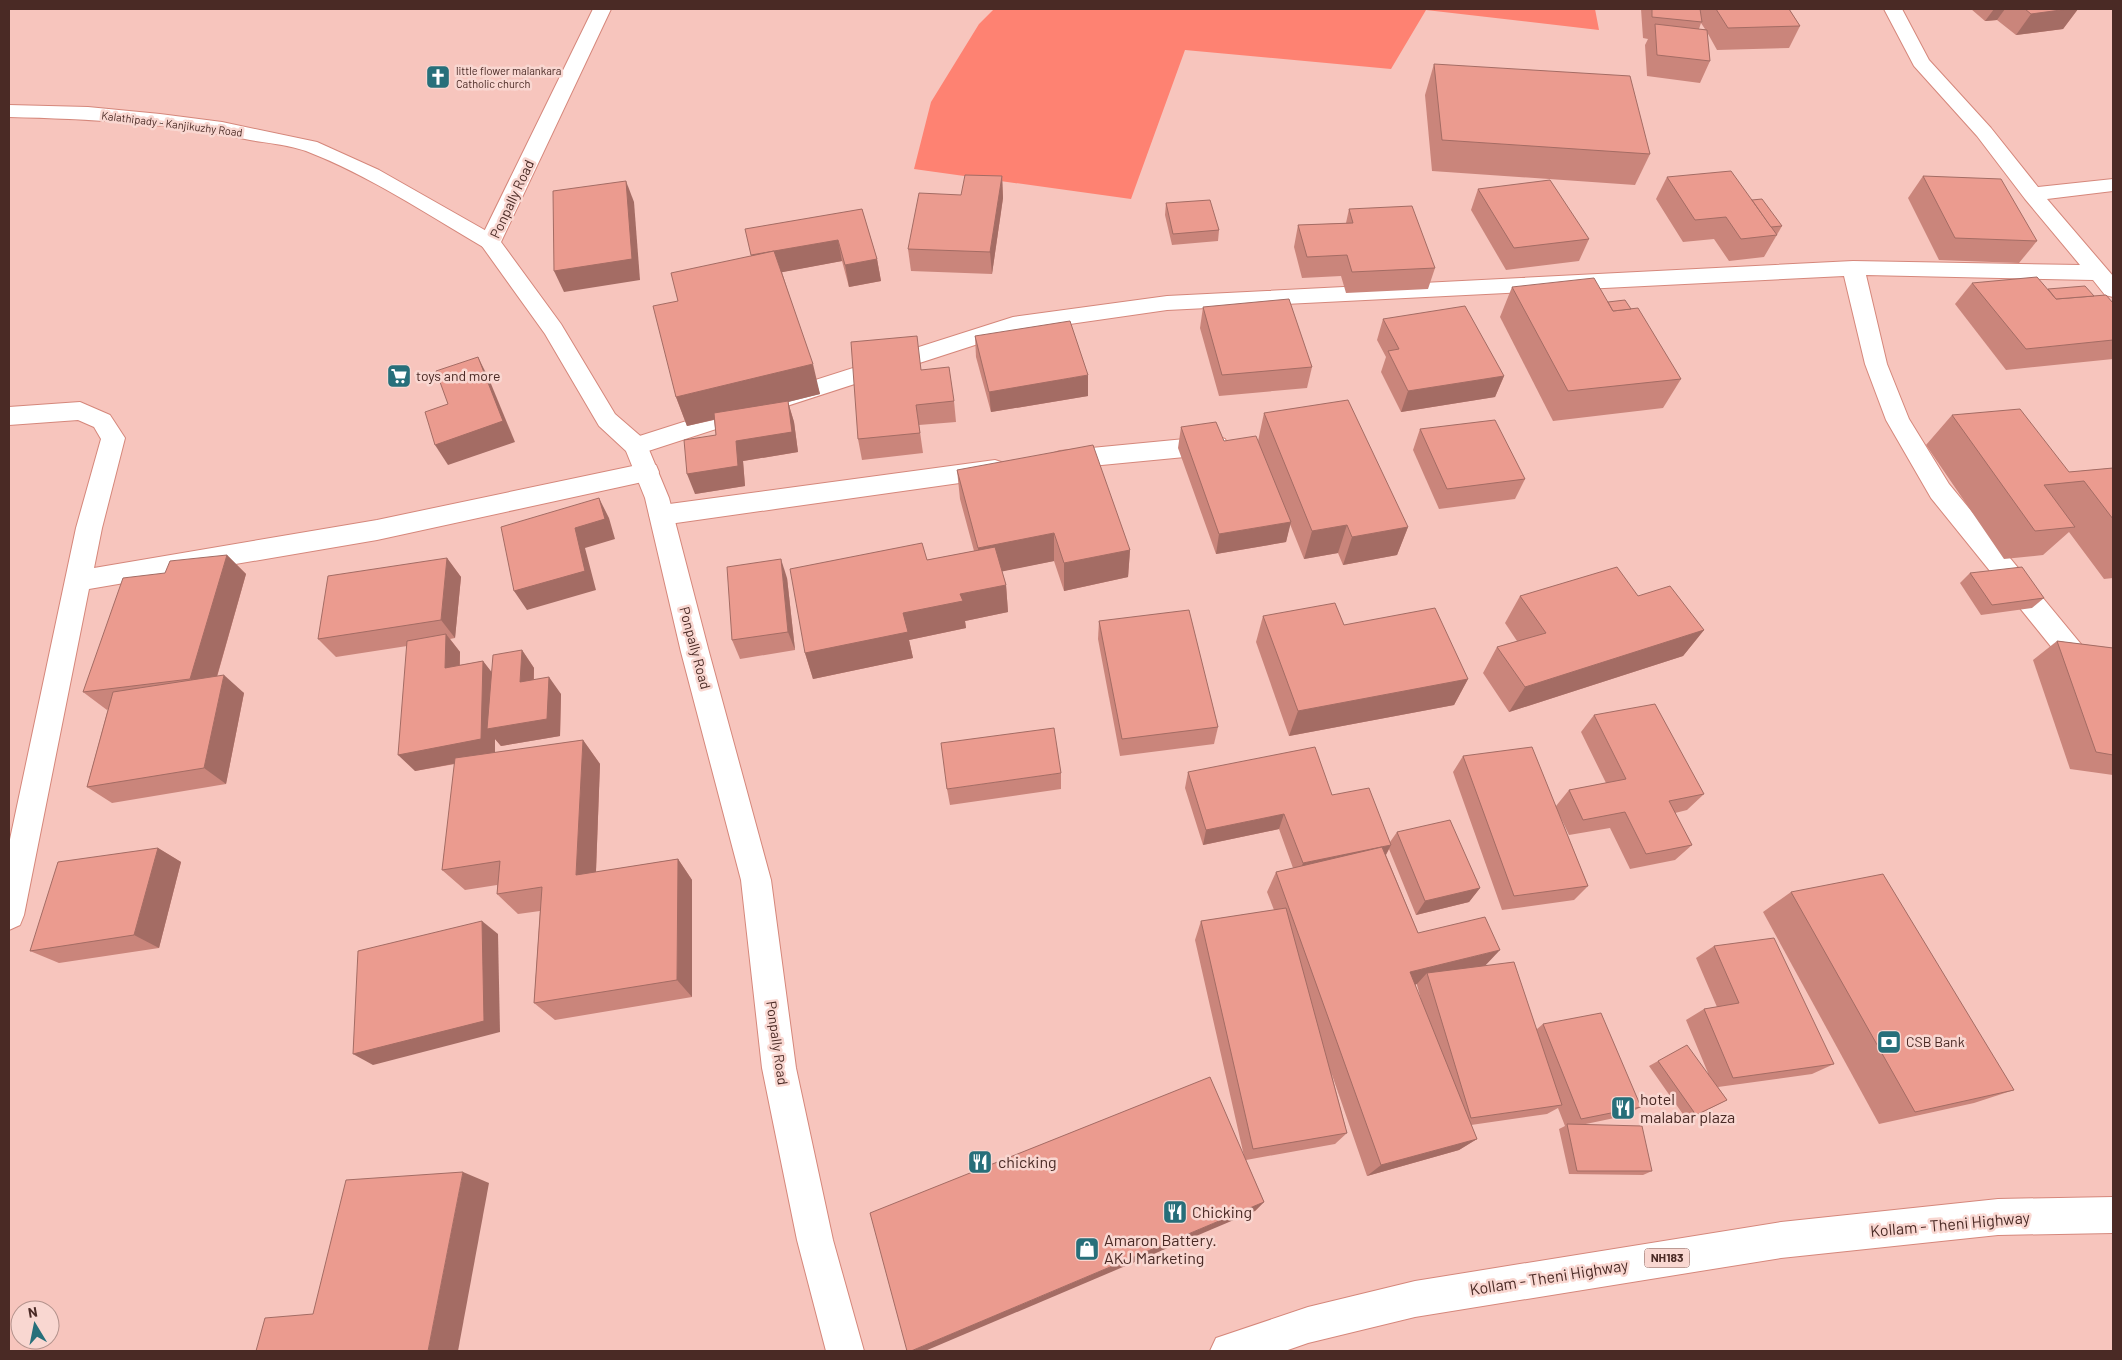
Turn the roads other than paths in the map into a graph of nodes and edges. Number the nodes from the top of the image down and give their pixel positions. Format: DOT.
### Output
graph roads {
  1 [pos="602,9"];
  2 [pos="1893,9"];
  3 [pos="9,111"];
  4 [pos="2113,185"];
  5 [pos="2032,194"];
  6 [pos="490,242"];
  7 [pos="1853,268"];
  8 [pos="2098,273"];
  9 [pos="2113,290"];
  10 [pos="9,416"];
  11 [pos="1240,442"];
  12 [pos="636,446"];
  13 [pos="647,472"];
  14 [pos="662,515"];
  15 [pos="78,581"];
  16 [pos="2113,703"];
  17 [pos="9,915"];
  18 [pos="2113,1215"];
  19 [pos="845,1351"];
  20 [pos="1229,1351"];
  1 -- 6 [label="main road, Ponpally Road"];
  2 -- 5 [label="main road"];
  3 -- 6 [label="main road, Kalathipady - Kanjikuzhy Road"];
  4 -- 5 [label="main road"];
  5 -- 8 [label="main road"];
  6 -- 12 [label="main road, Ponpally Road"];
  7 -- 8 [label="main road"];
  7 -- 12 [label="main road"];
  7 -- 16 [label="main road"];
  8 -- 9 [label="main road"];
  10 -- 15 [label="main road"];
  11 -- 14 [label="main road"];
  12 -- 13 [label="main road, Ponpally Road"];
  13 -- 14 [label="main road, Ponpally Road"];
  13 -- 15 [label="main road"];
  14 -- 19 [label="main road, Ponpally Road"];
  15 -- 17 [label="main road"];
  18 -- 20 [label="main road, Kollam - Theni Highway / NH183"];
}
